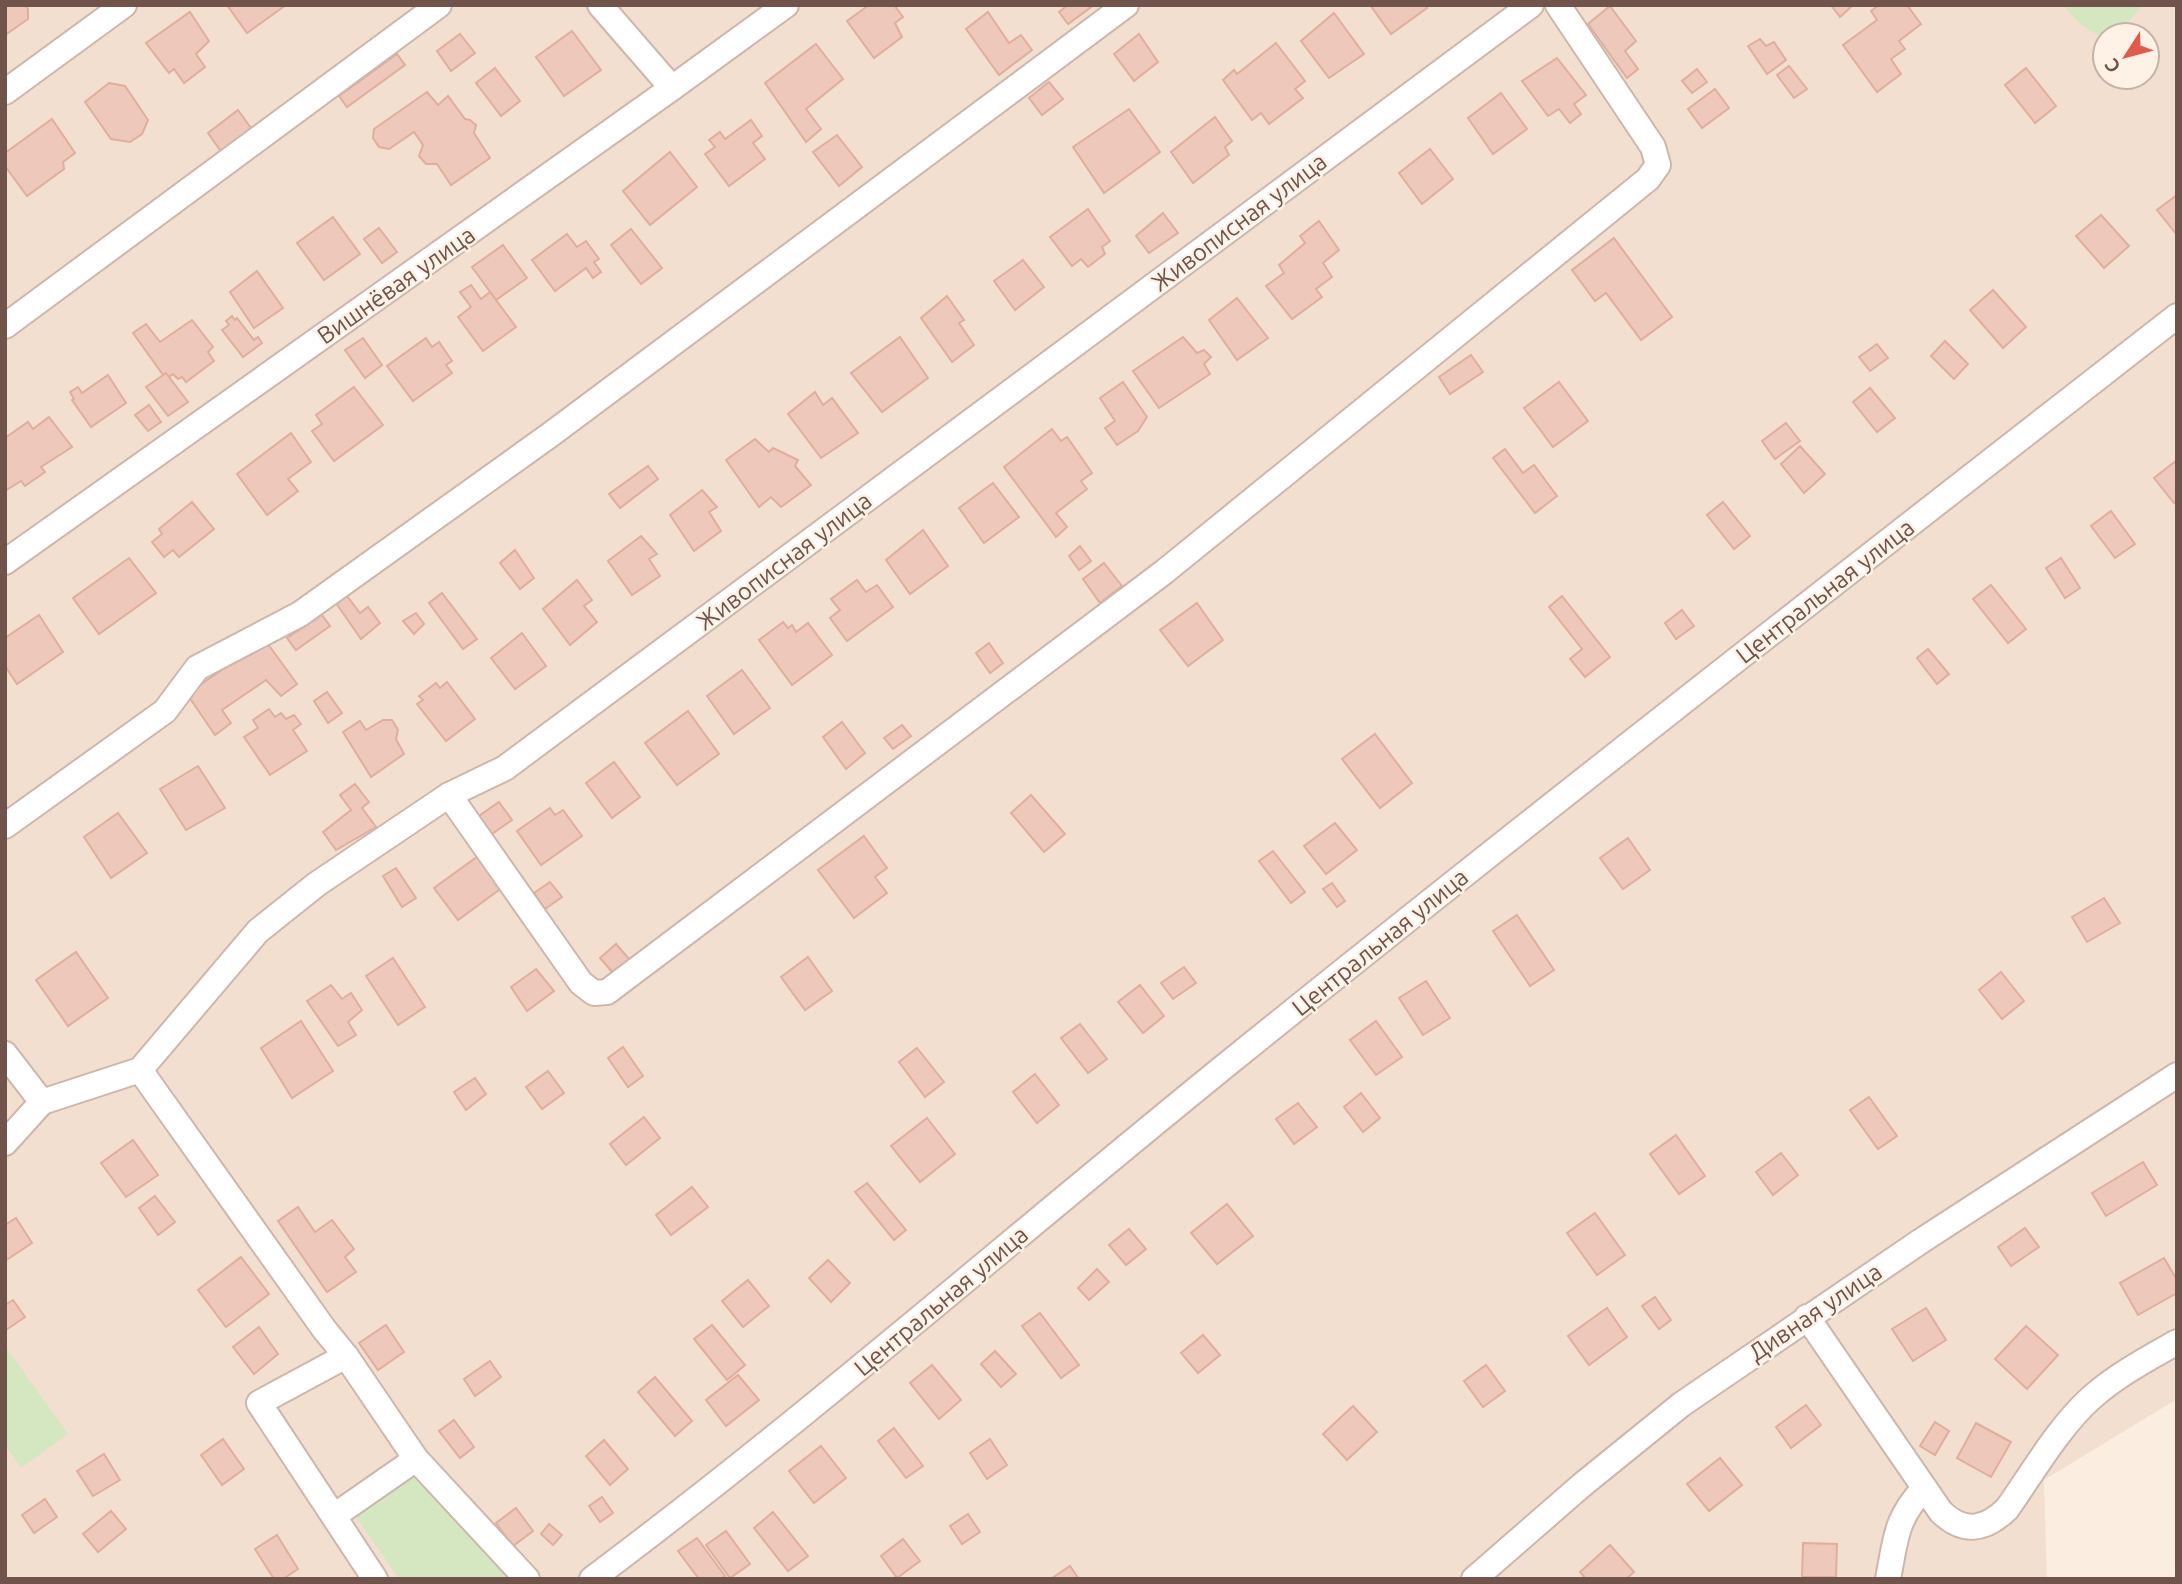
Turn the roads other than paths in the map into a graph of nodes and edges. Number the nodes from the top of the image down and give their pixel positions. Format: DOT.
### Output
graph roads {
  1 [pos="124,5"];
  2 [pos="439,5"];
  3 [pos="600,5"];
  4 [pos="786,5"];
  5 [pos="1126,5"];
  6 [pos="1531,5"];
  7 [pos="1558,5"];
  8 [pos="673,88"];
  9 [pos="5,92"];
  10 [pos="2177,316"];
  11 [pos="5,326"];
  12 [pos="5,562"];
  13 [pos="449,795"];
  14 [pos="5,826"];
  15 [pos="5,1054"];
  16 [pos="140,1070"];
  17 [pos="2177,1075"];
  18 [pos="41,1102"];
  19 [pos="5,1143"];
  20 [pos="1807,1317"];
  21 [pos="2177,1342"];
  22 [pos="346,1356"];
  23 [pos="416,1459"];
  24 [pos="1924,1488"];
  25 [pos="334,1516"];
  26 [pos="375,1579"];
  27 [pos="527,1579"];
  28 [pos="592,1579"];
  29 [pos="1475,1579"];
  30 [pos="1888,1579"];
  1 -- 9 [label="street"];
  2 -- 11 [label="street"];
  3 -- 8 [label="street"];
  4 -- 8 [label="street, Вишнёвая улица"];
  5 -- 14 [label="street"];
  6 -- 13 [label="street, Живописная улица"];
  7 -- 13 [label="street"];
  8 -- 12 [label="street, Вишнёвая улица"];
  10 -- 28 [label="street, Центральная улица"];
  13 -- 16 [label="street, Живописная улица"];
  15 -- 18 [label="street"];
  16 -- 18 [label="street"];
  16 -- 22 [label="street"];
  17 -- 20 [label="street, Дивная улица"];
  18 -- 19 [label="street"];
  20 -- 24 [label="street"];
  20 -- 29 [label="street, Дивная улица"];
  21 -- 24 [label="street"];
  22 -- 23 [label="street"];
  22 -- 25 [label="street"];
  23 -- 25 [label="street"];
  23 -- 27 [label="street"];
  24 -- 30 [label="street"];
  25 -- 26 [label="street"];
}
